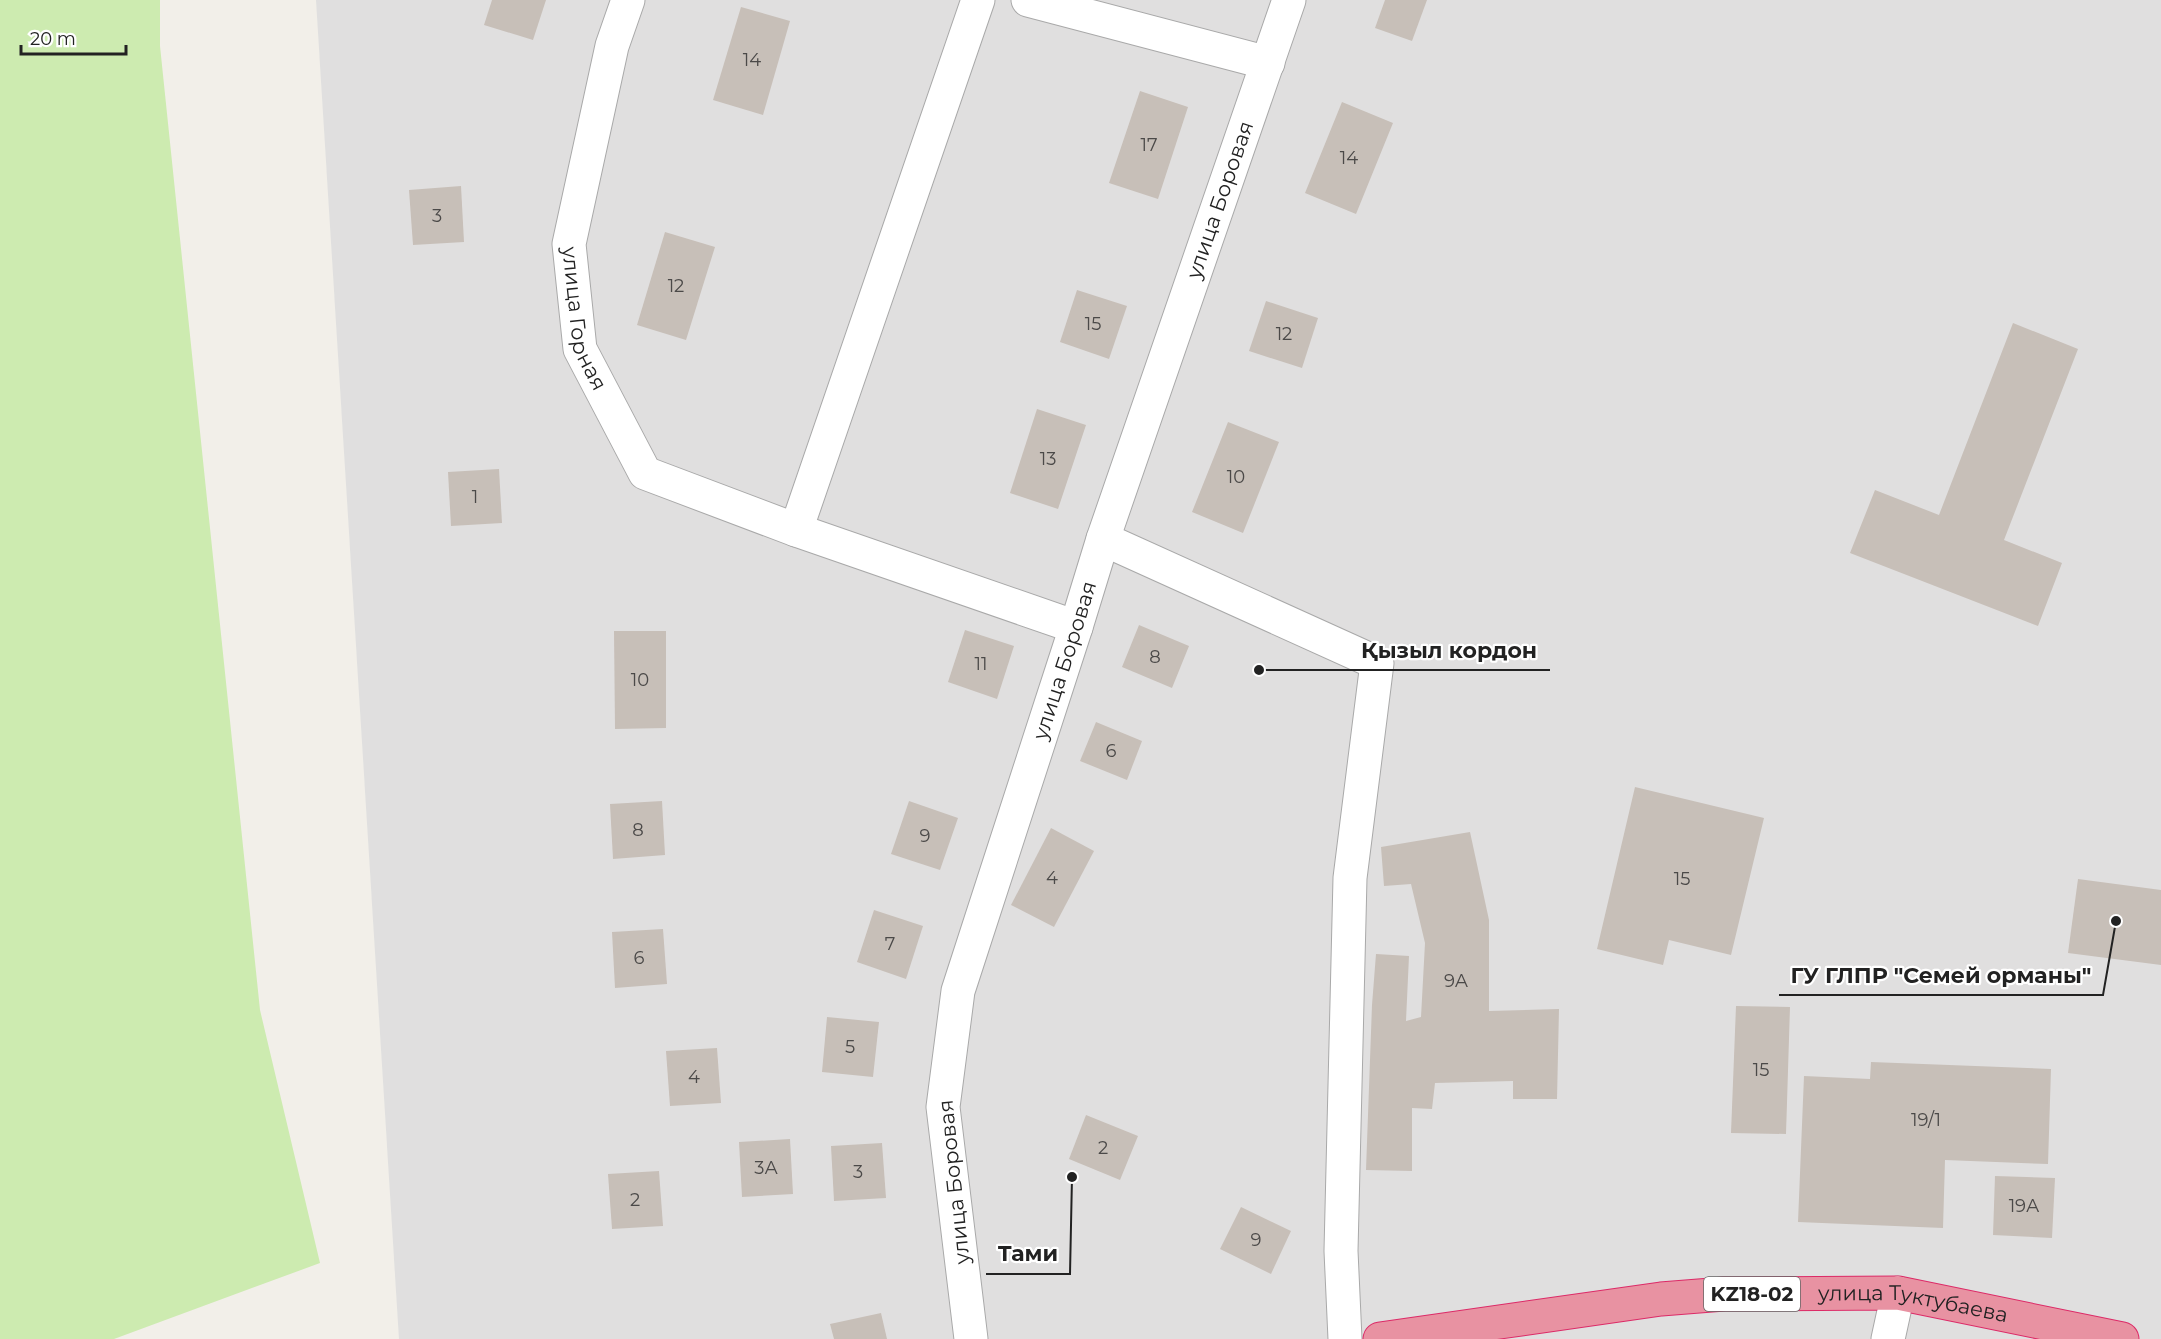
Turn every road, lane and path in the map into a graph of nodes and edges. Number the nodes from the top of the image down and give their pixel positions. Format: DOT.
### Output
graph roads {
  1 [pos="628,0"];
  2 [pos="978,0"];
  3 [pos="1028,0"];
  4 [pos="1289,0"];
  5 [pos="1268,63"];
  6 [pos="796,530"];
  7 [pos="1102,539"];
  8 [pos="1076,627"];
  9 [pos="1898,1293"];
  10 [pos="971,1339"];
  11 [pos="1344,1339"];
  12 [pos="1380,1339"];
  13 [pos="1888,1339"];
  14 [pos="2122,1339"];
  1 -- 6 [label="street, улица Горная"];
  2 -- 6 [label="street"];
  3 -- 5 [label="street"];
  4 -- 5 [label="street, улица Боровая"];
  5 -- 7 [label="street, улица Боровая"];
  6 -- 8 [label="street, улица Горная"];
  7 -- 8 [label="street, улица Боровая"];
  7 -- 11 [label="street"];
  8 -- 10 [label="street, улица Боровая"];
  9 -- 12 [label="highway, улица Туктубаева / KZ18-02"];
  9 -- 13 [label="street"];
  9 -- 14 [label="highway, улица Туктубаева / KZ18-02"];
}
